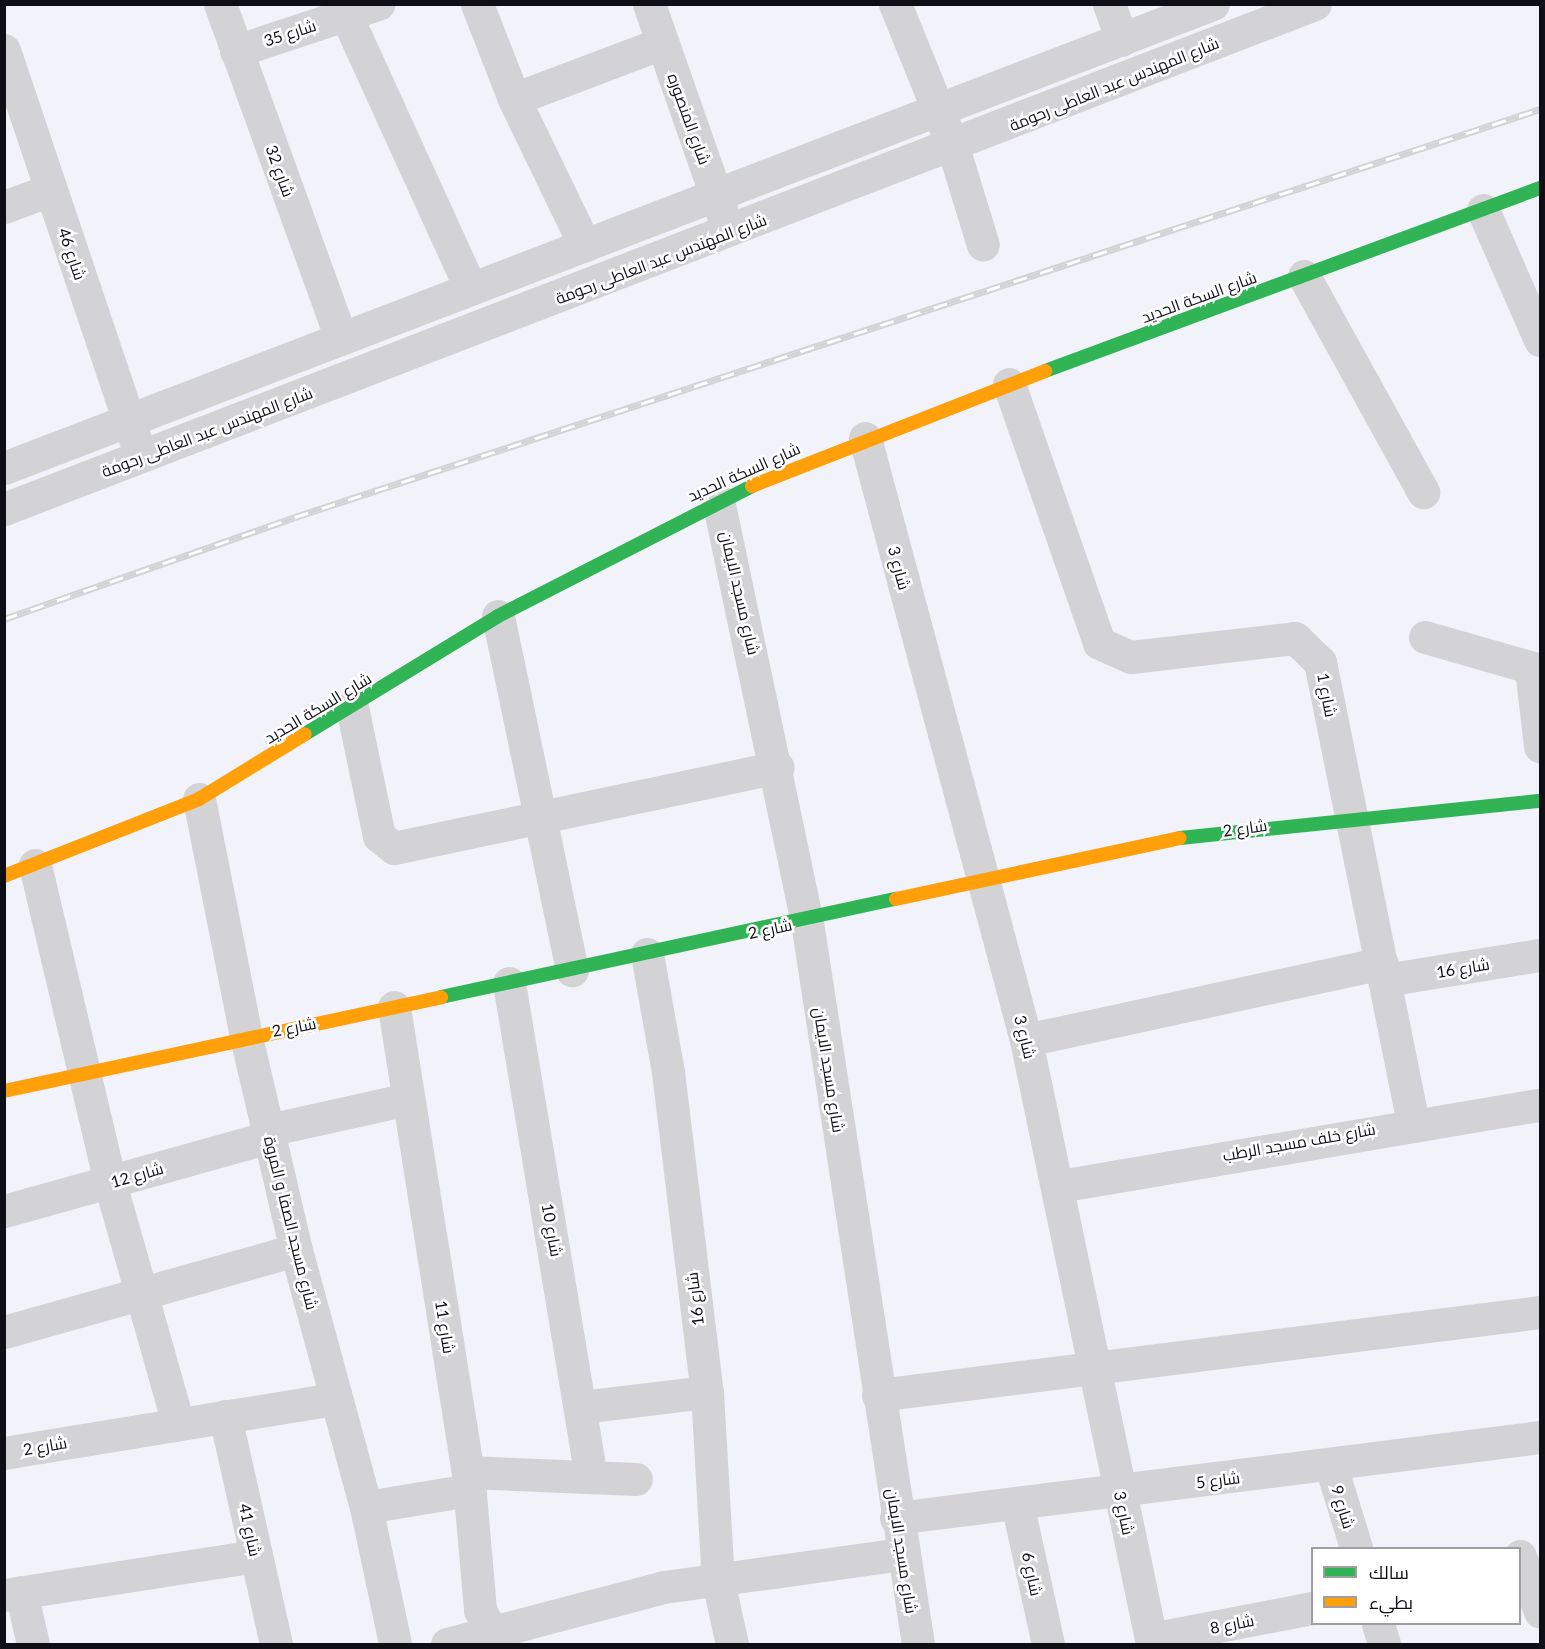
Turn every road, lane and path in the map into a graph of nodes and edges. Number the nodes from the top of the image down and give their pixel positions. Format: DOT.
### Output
graph roads {
  1 [pos="220,4"];
  2 [pos="378,4"];
  3 [pos="477,4"];
  4 [pos="649,4"];
  5 [pos="895,4"];
  6 [pos="1109,4"];
  7 [pos="1213,4"];
  8 [pos="1315,4"];
  9 [pos="346,15"];
  10 [pos="1122,40"];
  11 [pos="662,43"];
  12 [pos="4,50"];
  13 [pos="236,51"];
  14 [pos="514,99"];
  15 [pos="939,112"];
  16 [pos="953,147"];
  17 [pos="1540,188"];
  18 [pos="50,190"];
  19 [pos="716,196"];
  20 [pos="4,207"];
  21 [pos="1483,210"];
  22 [pos="729,233"];
  23 [pos="983,245"];
  24 [pos="585,246"];
  25 [pos="1304,276"];
  26 [pos="471,289"];
  27 [pos="341,338"];
  28 [pos="1540,340"];
  29 [pos="1009,384"];
  30 [pos="128,419"];
  31 [pos="865,438"];
  32 [pos="141,458"];
  33 [pos="4,468"];
  34 [pos="1424,492"];
  35 [pos="718,500"];
  36 [pos="4,509"];
  37 [pos="498,616"];
  38 [pos="1425,637"];
  39 [pos="1536,670"];
  40 [pos="352,707"];
  41 [pos="1540,746"];
  42 [pos="778,767"];
  43 [pos="199,799"];
  44 [pos="1540,801"];
  45 [pos="1351,818"];
  46 [pos="540,820"];
  47 [pos="35,866"];
  48 [pos="4,876"];
  49 [pos="984,882"];
  50 [pos="807,922"];
  51 [pos="647,954"];
  52 [pos="1540,955"];
  53 [pos="572,970"];
  54 [pos="1384,971"];
  55 [pos="509,983"];
  56 [pos="394,1007"];
  57 [pos="246,1037"];
  58 [pos="1026,1040"];
  59 [pos="81,1071"];
  60 [pos="4,1091"];
  61 [pos="408,1099"];
  62 [pos="1540,1105"];
  63 [pos="1413,1122"];
  64 [pos="269,1133"];
  65 [pos="110,1183"];
  66 [pos="1059,1186"];
  67 [pos="4,1211"];
  68 [pos="296,1250"];
  69 [pos="140,1293"];
  70 [pos="1540,1312"];
  71 [pos="4,1332"];
  72 [pos="1098,1371"];
  73 [pos="707,1392"];
  74 [pos="878,1395"];
  75 [pos="334,1399"];
  76 [pos="581,1407"];
  77 [pos="225,1416"];
  78 [pos="178,1423"];
  79 [pos="1540,1437"];
  80 [pos="4,1453"];
  81 [pos="1331,1466"];
  82 [pos="591,1477"];
  83 [pos="636,1479"];
  84 [pos="469,1481"];
  85 [pos="1119,1492"];
  86 [pos="1017,1503"];
  87 [pos="366,1508"];
  88 [pos="896,1518"];
  89 [pos="1356,1547"];
  90 [pos="1540,1548"];
  91 [pos="901,1554"];
  92 [pos="1521,1554"];
  93 [pos="255,1556"];
  94 [pos="1521,1557"];
  95 [pos="718,1581"];
  96 [pos="13,1594"];
  97 [pos="1311,1608"];
  98 [pos="1540,1612"];
  99 [pos="1379,1625"];
  100 [pos="493,1639"];
  101 [pos="1151,1642"];
  102 [pos="33,1644"];
  103 [pos="276,1644"];
  104 [pos="395,1644"];
  105 [pos="447,1644"];
  106 [pos="732,1644"];
  107 [pos="918,1644"];
  108 [pos="1048,1644"];
  109 [pos="1384,1644"];
  1 -- 13 [label="street, شارع 32"];
  2 -- 9 [label="street, شارع 35"];
  3 -- 14 [label="street"];
  4 -- 11 [label="street, شارع المنصوره"];
  5 -- 15 [label="street"];
  6 -- 10 [label="street"];
  7 -- 10 [label="street"];
  8 -- 16 [label="street, شارع المهندس عبد العاطى رحومة"];
  9 -- 13 [label="street, شارع 35"];
  9 -- 26 [label="street"];
  10 -- 15 [label="street"];
  11 -- 14 [label="street"];
  11 -- 19 [label="street, شارع المنصوره"];
  12 -- 18 [label="street, شارع 46"];
  13 -- 27 [label="street, شارع 32"];
  14 -- 24 [label="street"];
  15 -- 16 [label="street"];
  15 -- 19 [label="street"];
  16 -- 22 [label="street, شارع المهندس عبد العاطى رحومة"];
  16 -- 23 [label="street"];
  17 -- 21 [label="street, شارع السكة الحديد"];
  18 -- 20 [label="street"];
  18 -- 30 [label="street, شارع 46"];
  19 -- 22 [label="street, شارع المنصوره"];
  19 -- 24 [label="street"];
  21 -- 25 [label="street, شارع السكة الحديد"];
  21 -- 28 [label="street"];
  22 -- 32 [label="street, شارع المهندس عبد العاطى رحومة"];
  24 -- 26 [label="street"];
  25 -- 29 [label="street, شارع السكة الحديد"];
  25 -- 34 [label="street"];
  26 -- 27 [label="street"];
  27 -- 30 [label="street"];
  29 -- 31 [label="street, شارع السكة الحديد"];
  29 -- 45 [label="street, شارع 1"];
  30 -- 32 [label="street, شارع 46"];
  30 -- 33 [label="street"];
  31 -- 35 [label="street, شارع السكة الحديد"];
  31 -- 49 [label="street, شارع 3"];
  32 -- 36 [label="street, شارع المهندس عبد العاطى رحومة"];
  35 -- 37 [label="street, شارع السكة الحديد"];
  35 -- 42 [label="street, شارع مسجد الايمان"];
  37 -- 40 [label="street, شارع السكة الحديد"];
  37 -- 46 [label="street"];
  38 -- 39 [label="street"];
  39 -- 41 [label="street"];
  40 -- 43 [label="street, شارع السكة الحديد"];
  40 -- 46 [label="street"];
  42 -- 46 [label="street"];
  42 -- 50 [label="street, شارع مسجد الايمان"];
  43 -- 47 [label="street, شارع السكة الحديد"];
  43 -- 57 [label="street, شارع مسجد الصفا و المروة"];
  44 -- 45 [label="street, شارع 2"];
  45 -- 49 [label="street, شارع 2"];
  45 -- 54 [label="street, شارع 1"];
  46 -- 53 [label="street"];
  47 -- 48 [label="street, شارع السكة الحديد"];
  47 -- 59 [label="street"];
  49 -- 50 [label="street, شارع 2"];
  49 -- 58 [label="street, شارع 3"];
  50 -- 51 [label="street, شارع 2"];
  50 -- 74 [label="street, شارع مسجد الايمان"];
  51 -- 53 [label="street, شارع 2"];
  51 -- 73 [label="street, شارع 16"];
  52 -- 54 [label="street, شارع 16"];
  53 -- 55 [label="street, شارع 2"];
  54 -- 58 [label="street, شارع 16"];
  54 -- 63 [label="street, شارع 1"];
  55 -- 56 [label="street, شارع 2"];
  55 -- 76 [label="street, شارع 10"];
  56 -- 57 [label="street, شارع 2"];
  56 -- 61 [label="street, شارع 11"];
  57 -- 59 [label="street, شارع 2"];
  57 -- 64 [label="street, شارع مسجد الصفا و المروة"];
  58 -- 66 [label="street, شارع 3"];
  59 -- 60 [label="street, شارع 2"];
  59 -- 65 [label="street"];
  61 -- 64 [label="street, شارع 12"];
  61 -- 84 [label="street, شارع 11"];
  62 -- 63 [label="street, شارع خلف مسجد الرطب"];
  63 -- 66 [label="street, شارع خلف مسجد الرطب"];
  64 -- 65 [label="street, شارع 12"];
  64 -- 68 [label="street, شارع مسجد الصفا و المروة"];
  65 -- 67 [label="street, شارع 12"];
  65 -- 69 [label="street"];
  66 -- 72 [label="street, شارع 3"];
  68 -- 69 [label="street"];
  68 -- 75 [label="street, شارع مسجد الصفا و المروة"];
  69 -- 71 [label="street"];
  69 -- 78 [label="street"];
  70 -- 72 [label="street"];
  72 -- 74 [label="street"];
  72 -- 85 [label="street, شارع 3"];
  73 -- 76 [label="street"];
  73 -- 95 [label="street, شارع 16"];
  74 -- 88 [label="street, شارع مسجد الايمان"];
  75 -- 77 [label="street, شارع 2"];
  75 -- 87 [label="street, شارع مسجد الصفا و المروة"];
  76 -- 82 [label="street, شارع 10"];
  77 -- 78 [label="street, شارع 2"];
  77 -- 93 [label="street, شارع 41"];
  78 -- 80 [label="street, شارع 2"];
  79 -- 81 [label="street, شارع 5"];
  81 -- 85 [label="street, شارع 5"];
  81 -- 89 [label="street, شارع 9"];
  82 -- 83 [label="street"];
  82 -- 84 [label="street"];
  84 -- 87 [label="street"];
  84 -- 100 [label="street, شارع 11"];
  85 -- 86 [label="street, شارع 5"];
  85 -- 101 [label="street, شارع 3"];
  86 -- 88 [label="street, شارع 5"];
  86 -- 108 [label="street, شارع 6"];
  87 -- 104 [label="street, شارع مسجد الصفا و المروة"];
  88 -- 91 [label="street, شارع مسجد الايمان"];
  90 -- 92 [label="street"];
  91 -- 95 [label="street"];
  91 -- 107 [label="street, شارع مسجد الايمان"];
  93 -- 96 [label="street"];
  93 -- 103 [label="street, شارع 41"];
  94 -- 98 [label="street"];
  95 -- 100 [label="street"];
  95 -- 106 [label="street, شارع 16"];
  96 -- 102 [label="street"];
  97 -- 101 [label="street, شارع 8"];
  99 -- 109 [label="street"];
  100 -- 105 [label="street"];
}
